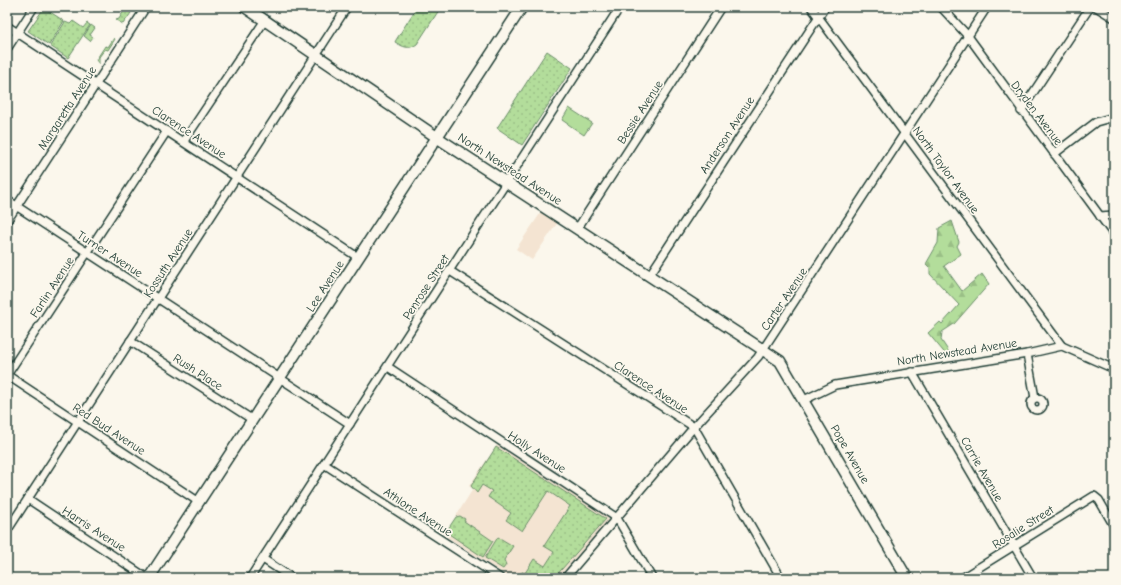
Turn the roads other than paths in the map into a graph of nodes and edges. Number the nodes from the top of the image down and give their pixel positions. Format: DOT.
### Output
graph roads {
  1 [pos="34,7"];
  2 [pos="146,7"];
  3 [pos="347,7"];
  4 [pos="522,7"];
  5 [pos="620,7"];
  6 [pos="721,7"];
  7 [pos="811,7"];
  8 [pos="825,7"];
  9 [pos="941,7"];
  10 [pos="987,7"];
  11 [pos="1090,7"];
  12 [pos="1096,7"];
  13 [pos="247,8"];
  14 [pos="818,16"];
  15 [pos="1114,18"];
  16 [pos="265,20"];
  17 [pos="7,26"];
  18 [pos="18,33"];
  19 [pos="968,36"];
  20 [pos="7,49"];
  21 [pos="316,55"];
  22 [pos="95,83"];
  23 [pos="1021,111"];
  24 [pos="1114,117"];
  25 [pos="168,131"];
  26 [pos="905,134"];
  27 [pos="437,137"];
  28 [pos="184,142"];
  29 [pos="1054,154"];
  30 [pos="238,176"];
  31 [pos="507,183"];
  32 [pos="7,200"];
  33 [pos="17,206"];
  34 [pos="1114,215"];
  35 [pos="1100,216"];
  36 [pos="7,222"];
  37 [pos="577,229"];
  38 [pos="1114,235"];
  39 [pos="88,252"];
  40 [pos="359,258"];
  41 [pos="450,271"];
  42 [pos="649,276"];
  43 [pos="158,299"];
  44 [pos="130,341"];
  45 [pos="1062,346"];
  46 [pos="764,350"];
  47 [pos="1027,354"];
  48 [pos="388,367"];
  49 [pos="1114,369"];
  50 [pos="912,372"];
  51 [pos="7,375"];
  52 [pos="280,379"];
  53 [pos="1035,398"];
  54 [pos="804,400"];
  55 [pos="253,420"];
  56 [pos="77,422"];
  57 [pos="350,424"];
  58 [pos="694,427"];
  59 [pos="324,464"];
  60 [pos="28,499"];
  61 [pos="199,502"];
  62 [pos="618,518"];
  63 [pos="1114,526"];
  64 [pos="7,531"];
  65 [pos="1014,546"];
  66 [pos="263,559"];
  67 [pos="148,578"];
  68 [pos="250,578"];
  69 [pos="292,578"];
  70 [pos="500,578"];
  71 [pos="565,578"];
  72 [pos="652,578"];
  73 [pos="781,578"];
  74 [pos="907,578"];
  75 [pos="962,578"];
  76 [pos="1033,578"];
  1 -- 18 [label="street"];
  2 -- 22 [label="street, Margaretta Avenue"];
  3 -- 21 [label="street, Kossuth Avenue"];
  4 -- 27 [label="street, Lee Avenue"];
  5 -- 31 [label="street, Penrose Street"];
  6 -- 37 [label="street, Bessie Avenue"];
  7 -- 14 [label="street, North Taylor Avenue"];
  8 -- 14 [label="street, Anderson Avenue"];
  9 -- 19 [label="street, Dryden Avenue"];
  10 -- 19 [label="street, Carter Avenue"];
  11 -- 23 [label="street"];
  12 -- 15 [label="street"];
  13 -- 16 [label="street, North Newstead Avenue"];
  14 -- 26 [label="street, North Taylor Avenue"];
  14 -- 42 [label="street, Anderson Avenue"];
  16 -- 21 [label="street, North Newstead Avenue"];
  16 -- 28 [label="street"];
  17 -- 18 [label="street, Clarence Avenue"];
  18 -- 20 [label="street"];
  18 -- 22 [label="street, Clarence Avenue"];
  19 -- 23 [label="street, Dryden Avenue"];
  19 -- 26 [label="street, Carter Avenue"];
  21 -- 27 [label="street, North Newstead Avenue"];
  21 -- 30 [label="street, Kossuth Avenue"];
  22 -- 25 [label="street, Clarence Avenue"];
  22 -- 33 [label="street, Margaretta Avenue"];
  23 -- 29 [label="street, Dryden Avenue"];
  24 -- 29 [label="street"];
  25 -- 28 [label="street, Clarence Avenue"];
  25 -- 39 [label="street, Farlin Avenue"];
  26 -- 45 [label="street, North Taylor Avenue"];
  26 -- 46 [label="street, Carter Avenue"];
  27 -- 31 [label="street, North Newstead Avenue"];
  27 -- 40 [label="street, Lee Avenue"];
  28 -- 30 [label="street, Clarence Avenue"];
  29 -- 35 [label="street, Dryden Avenue"];
  30 -- 40 [label="street, Clarence Avenue"];
  30 -- 43 [label="street, Kossuth Avenue"];
  31 -- 37 [label="street, North Newstead Avenue"];
  31 -- 41 [label="street, Penrose Street"];
  32 -- 33 [label="street, Turner Avenue"];
  33 -- 36 [label="street, Margaretta Avenue"];
  33 -- 39 [label="street, Turner Avenue"];
  34 -- 35 [label="street"];
  35 -- 38 [label="street, Dryden Avenue"];
  37 -- 42 [label="street, North Newstead Avenue"];
  39 -- 43 [label="street, Turner Avenue"];
  39 -- 51 [label="street, Farlin Avenue"];
  40 -- 52 [label="street, Lee Avenue"];
  41 -- 48 [label="street, Penrose Street"];
  41 -- 58 [label="street, Clarence Avenue"];
  42 -- 46 [label="street, North Newstead Avenue"];
  43 -- 44 [label="street, Kossuth Avenue"];
  43 -- 52 [label="street, Turner Avenue"];
  44 -- 55 [label="street, Rush Place"];
  44 -- 56 [label="street, Kossuth Avenue"];
  45 -- 47 [label="street, North Newstead Avenue"];
  45 -- 49 [label="street"];
  46 -- 54 [label="street, Pope Avenue"];
  46 -- 58 [label="street, Carter Avenue"];
  47 -- 50 [label="street, North Newstead Avenue"];
  47 -- 53 [label="street"];
  48 -- 57 [label="street, Penrose Street"];
  48 -- 62 [label="street, Holly Avenue"];
  50 -- 54 [label="street, North Newstead Avenue"];
  50 -- 65 [label="street, Carrie Avenue"];
  51 -- 56 [label="street, Red Bud Avenue"];
  52 -- 55 [label="street, Lee Avenue"];
  52 -- 57 [label="street"];
  54 -- 74 [label="street, Pope Avenue"];
  55 -- 61 [label="street, Lee Avenue"];
  56 -- 60 [label="street, Kossuth Avenue"];
  56 -- 61 [label="street, Red Bud Avenue"];
  57 -- 59 [label="street, Penrose Street"];
  58 -- 62 [label="street, Carter Avenue"];
  58 -- 73 [label="street, Clarence Avenue"];
  59 -- 66 [label="street, Penrose Street"];
  59 -- 70 [label="street, Athlone Avenue"];
  60 -- 64 [label="street, Kossuth Avenue"];
  60 -- 67 [label="street, Harris Avenue"];
  61 -- 67 [label="street, Lee Avenue"];
  62 -- 71 [label="street, Carter Avenue"];
  62 -- 72 [label="street, Holly Avenue"];
  63 -- 65 [label="street, Rosalie Street"];
  65 -- 75 [label="street, Rosalie Street"];
  65 -- 76 [label="street, Carrie Avenue"];
  66 -- 68 [label="street, Penrose Street"];
  66 -- 69 [label="street"];
}
